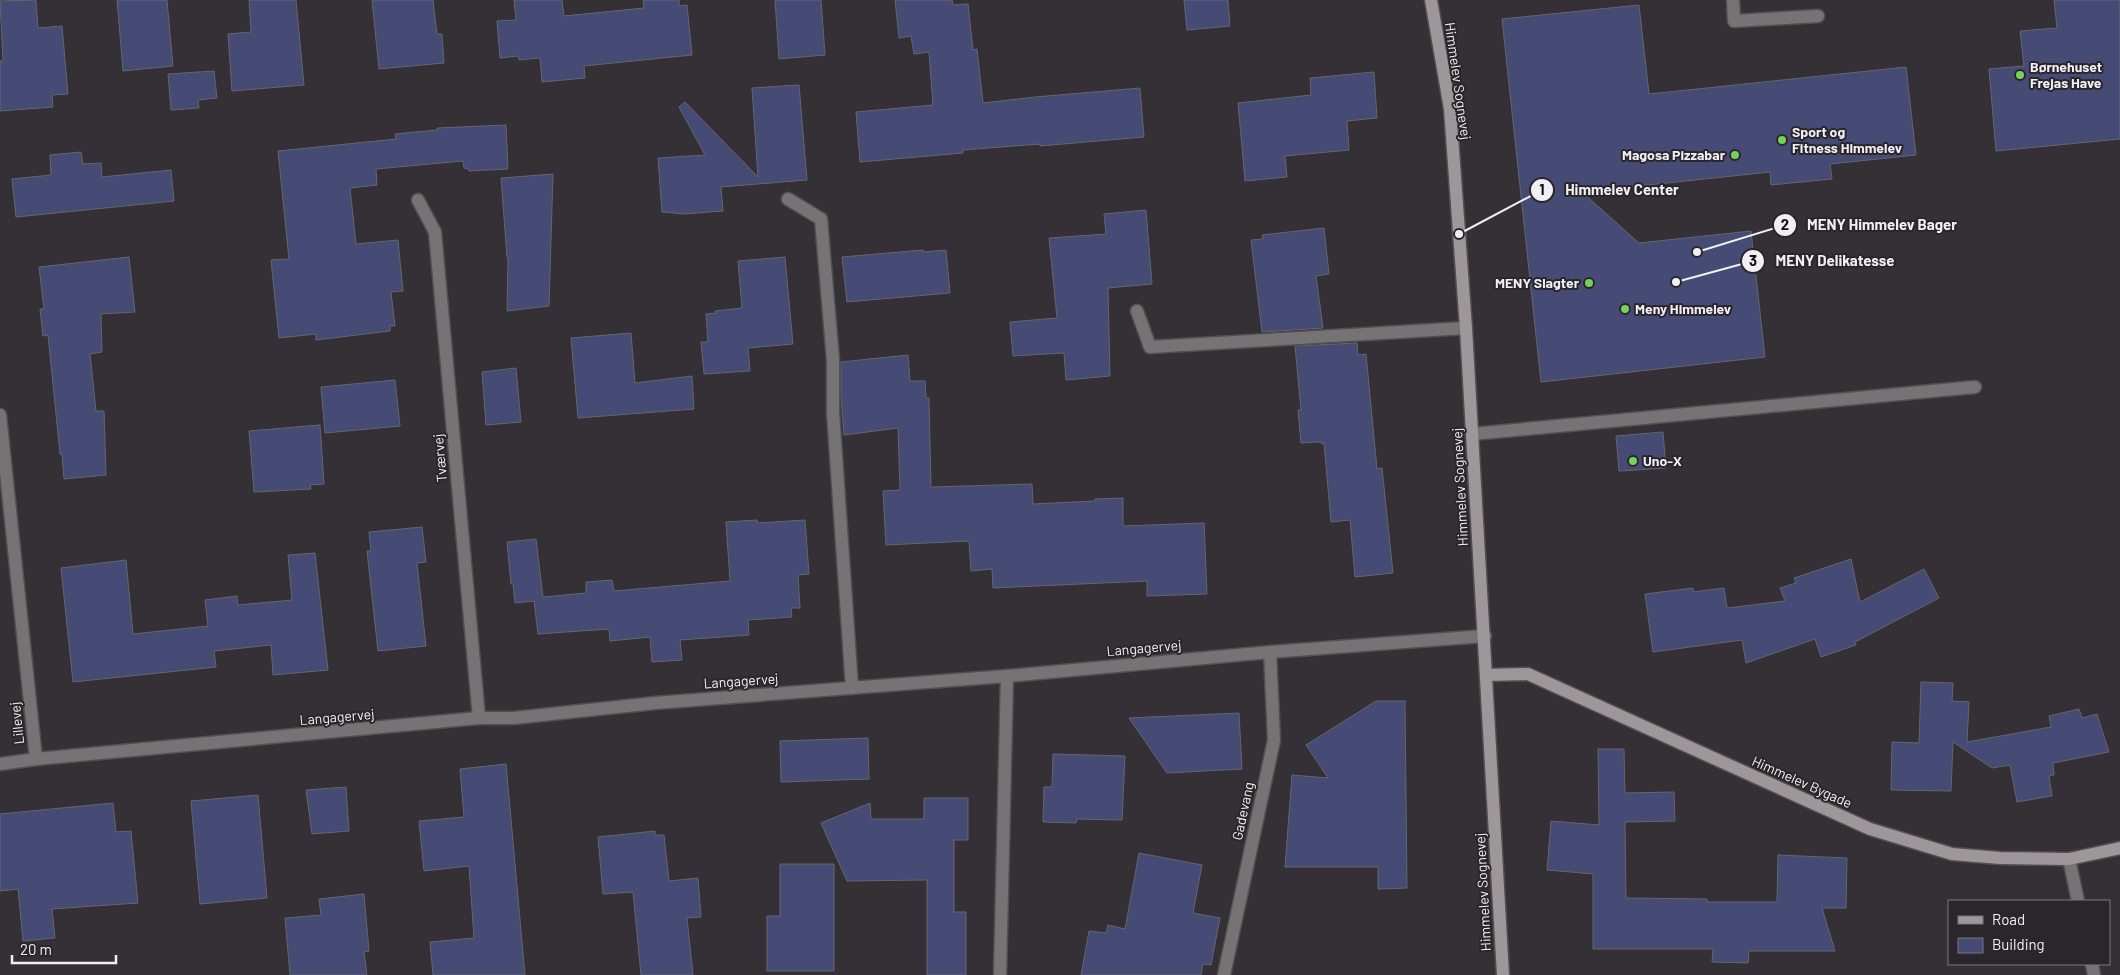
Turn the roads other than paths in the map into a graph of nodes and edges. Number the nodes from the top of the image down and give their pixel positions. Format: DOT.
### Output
graph roads {
  1 [pos="1431,0"];
  2 [pos="1733,0"];
  3 [pos="1818,16"];
  4 [pos="788,199"];
  5 [pos="418,200"];
  6 [pos="1137,311"];
  7 [pos="1466,328"];
  8 [pos="1975,387"];
  9 [pos="0,414"];
  10 [pos="1472,434"];
  11 [pos="1484,636"];
  12 [pos="1270,652"];
  13 [pos="1486,674"];
  14 [pos="1007,676"];
  15 [pos="852,688"];
  16 [pos="479,718"];
  17 [pos="36,759"];
  18 [pos="0,764"];
  19 [pos="2120,848"];
  20 [pos="2069,859"];
  21 [pos="2078,900"];
  22 [pos="1000,975"];
  23 [pos="1224,975"];
  24 [pos="1503,975"];
  1 -- 7 [label="street, Himmelev Sognevej"];
  2 -- 3 [label="street"];
  4 -- 15 [label="street"];
  5 -- 16 [label="street, Tværvej"];
  6 -- 7 [label="street"];
  7 -- 10 [label="street, Himmelev Sognevej"];
  8 -- 10 [label="street"];
  9 -- 17 [label="street, Lillevej"];
  10 -- 11 [label="street, Himmelev Sognevej"];
  11 -- 12 [label="street, Langagervej"];
  11 -- 13 [label="street, Himmelev Sognevej"];
  12 -- 14 [label="street, Langagervej"];
  12 -- 23 [label="street, Gadevang"];
  13 -- 20 [label="street, Himmelev Bygade"];
  13 -- 24 [label="street, Himmelev Sognevej"];
  14 -- 15 [label="street, Langagervej"];
  14 -- 22 [label="street"];
  15 -- 16 [label="street, Langagervej"];
  16 -- 17 [label="street, Langagervej"];
  17 -- 18 [label="street, Langagervej"];
  19 -- 20 [label="street, Himmelev Bygade"];
  20 -- 21 [label="street"];
}
